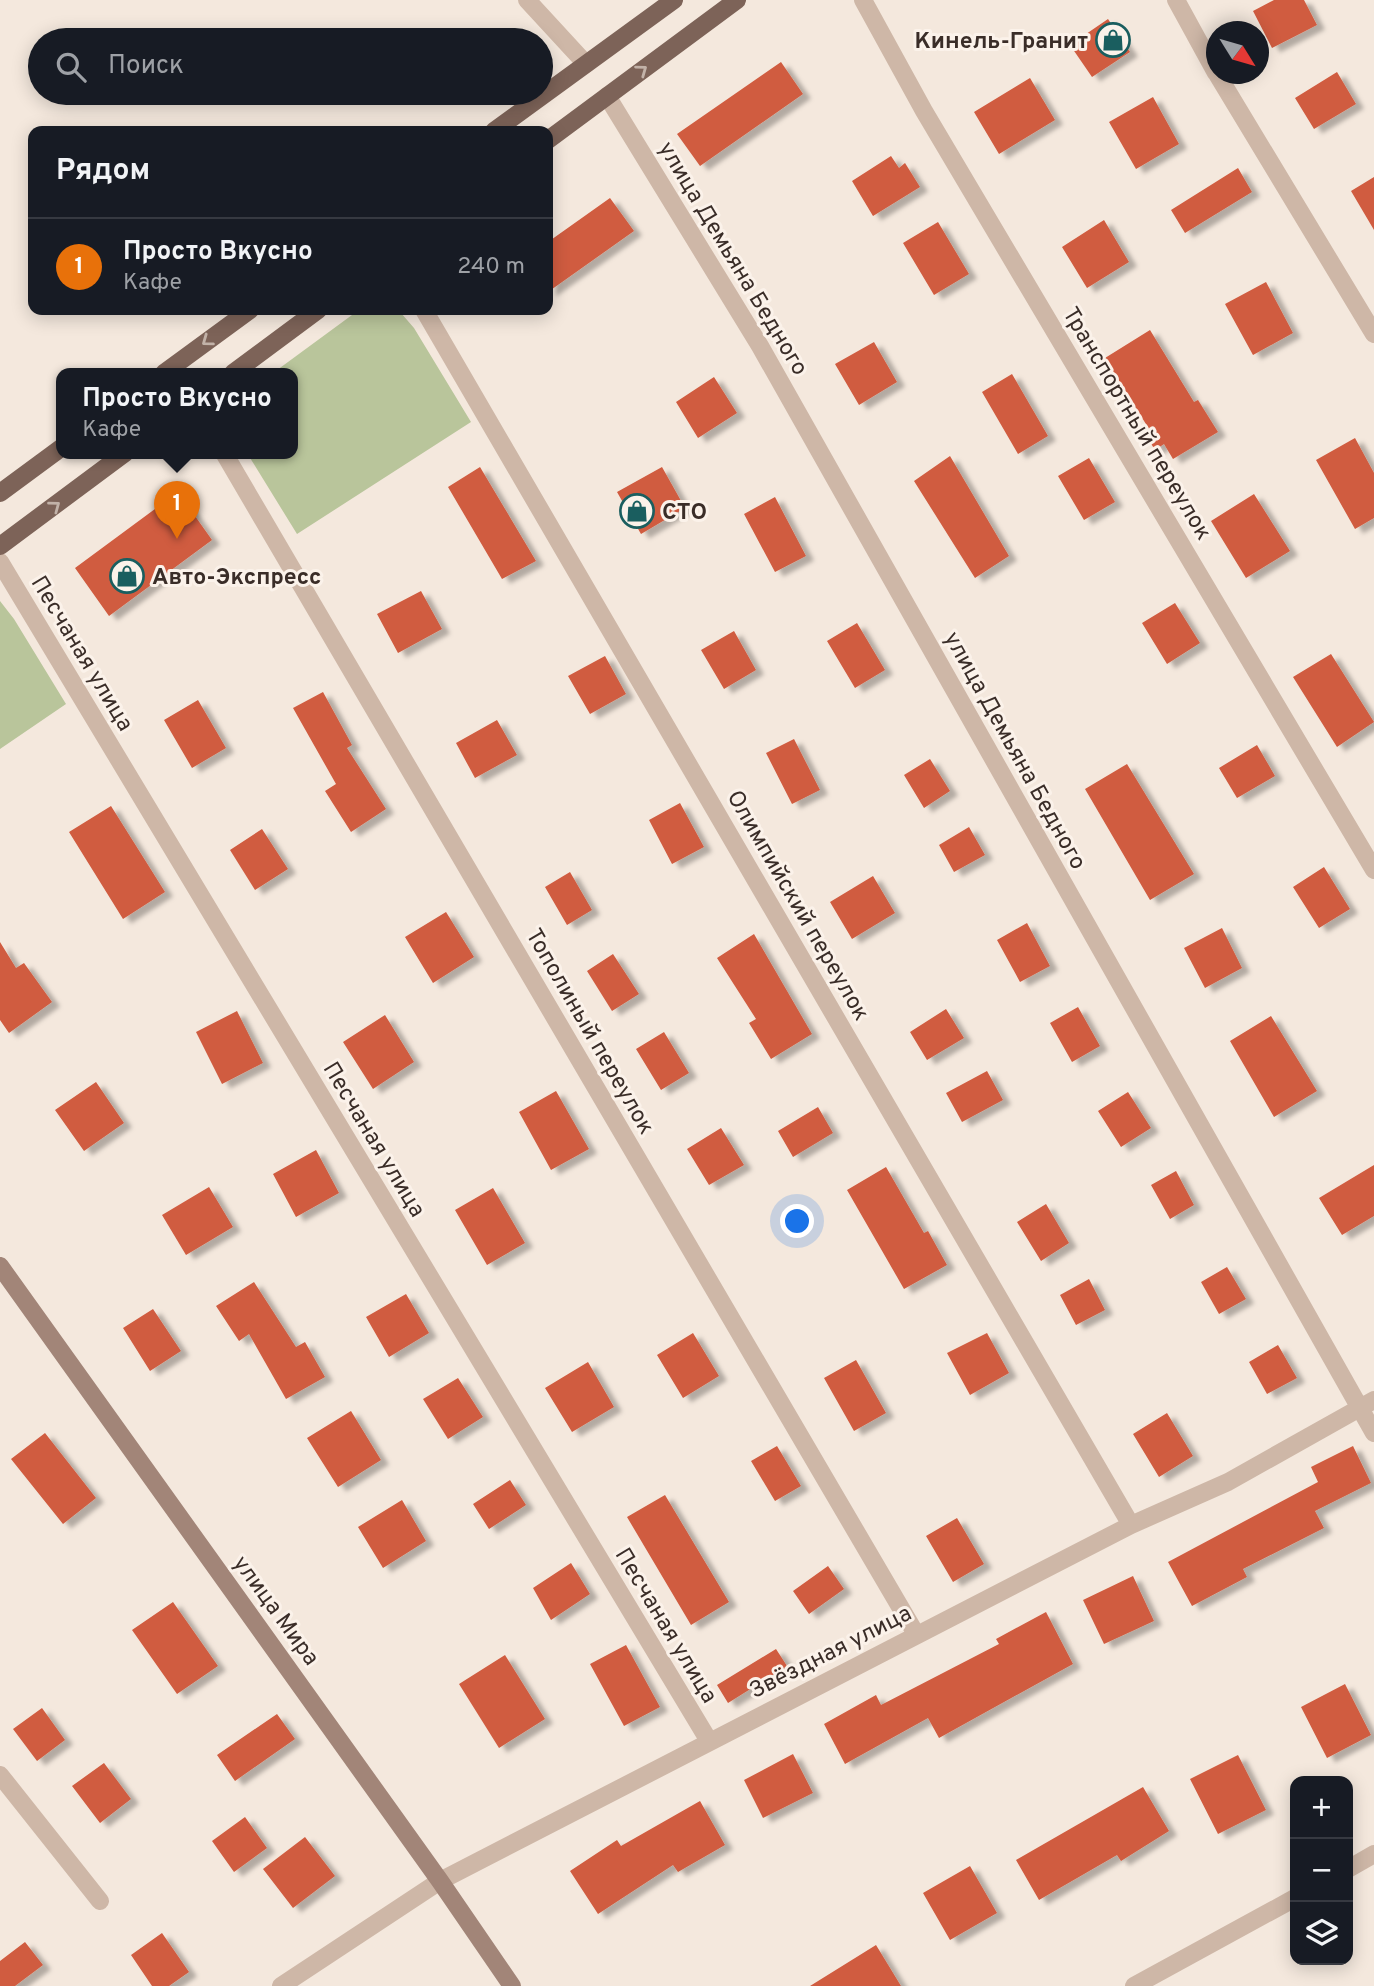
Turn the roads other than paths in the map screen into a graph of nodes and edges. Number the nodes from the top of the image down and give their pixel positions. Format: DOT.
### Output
graph roads {
  1 [pos="527,0"];
  2 [pos="674,0"];
  3 [pos="737,0"];
  4 [pos="863,0"];
  5 [pos="1176,0"];
  6 [pos="553,28"];
  7 [pos="553,28"];
  8 [pos="1206,53"];
  9 [pos="586,64"];
  10 [pos="1224,84"];
  11 [pos="553,88"];
  12 [pos="607,96"];
  13 [pos="530,105"];
  14 [pos="501,126"];
  15 [pos="553,136"];
  16 [pos="243,315"];
  17 [pos="311,315"];
  18 [pos="427,315"];
  19 [pos="1374,334"];
  20 [pos="171,368"];
  21 [pos="240,368"];
  22 [pos="56,452"];
  23 [pos="117,459"];
  24 [pos="228,459"];
  25 [pos="0,493"];
  26 [pos="0,546"];
  27 [pos="0,562"];
  28 [pos="1374,870"];
  29 [pos="0,1266"];
  30 [pos="1367,1403"];
  31 [pos="1374,1433"];
  32 [pos="1131,1525"];
  33 [pos="916,1634"];
  34 [pos="709,1741"];
  35 [pos="0,1775"];
  36 [pos="1374,1854"];
  37 [pos="1353,1866"];
  38 [pos="440,1881"];
  39 [pos="100,1901"];
  40 [pos="1290,1901"];
  41 [pos="281,1986"];
  42 [pos="512,1986"];
  43 [pos="1134,1986"];
  1 -- 6 [label="street"];
  2 -- 9 [label="main road"];
  12 -- 3 [label="main road, one-way"];
  4 -- 28 [label="street, Транспортный переулок"];
  5 -- 8 [label="street"];
  7 -- 9 [label="street"];
  9 -- 11 [label="main road"];
  10 -- 19 [label="street"];
  12 -- 15 [label="main road"];
  12 -- 30 [label="street, улица Демьяна Бедного"];
  13 -- 14 [label="main road"];
  16 -- 20 [label="main road, one-way"];
  17 -- 21 [label="main road"];
  18 -- 32 [label="street, Олимпийский переулок"];
  22 -- 25 [label="main road"];
  26 -- 23 [label="main road, one-way"];
  24 -- 33 [label="street, Тополиный переулок"];
  27 -- 34 [label="street, Песчаная улица"];
  29 -- 38 [label="main road, улица Мира"];
  30 -- 31 [label="street, улица Демьяна Бедного"];
  30 -- 32 [label="street, Звёздная улица"];
  32 -- 33 [label="street, Звёздная улица"];
  33 -- 34 [label="street, Звёздная улица"];
  34 -- 38 [label="street, Звёздная улица"];
  35 -- 39 [label="street"];
  36 -- 37 [label="street"];
  38 -- 41 [label="street, Звёздная улица"];
  38 -- 42 [label="main road, улица Мира"];
  40 -- 43 [label="street"];
}
